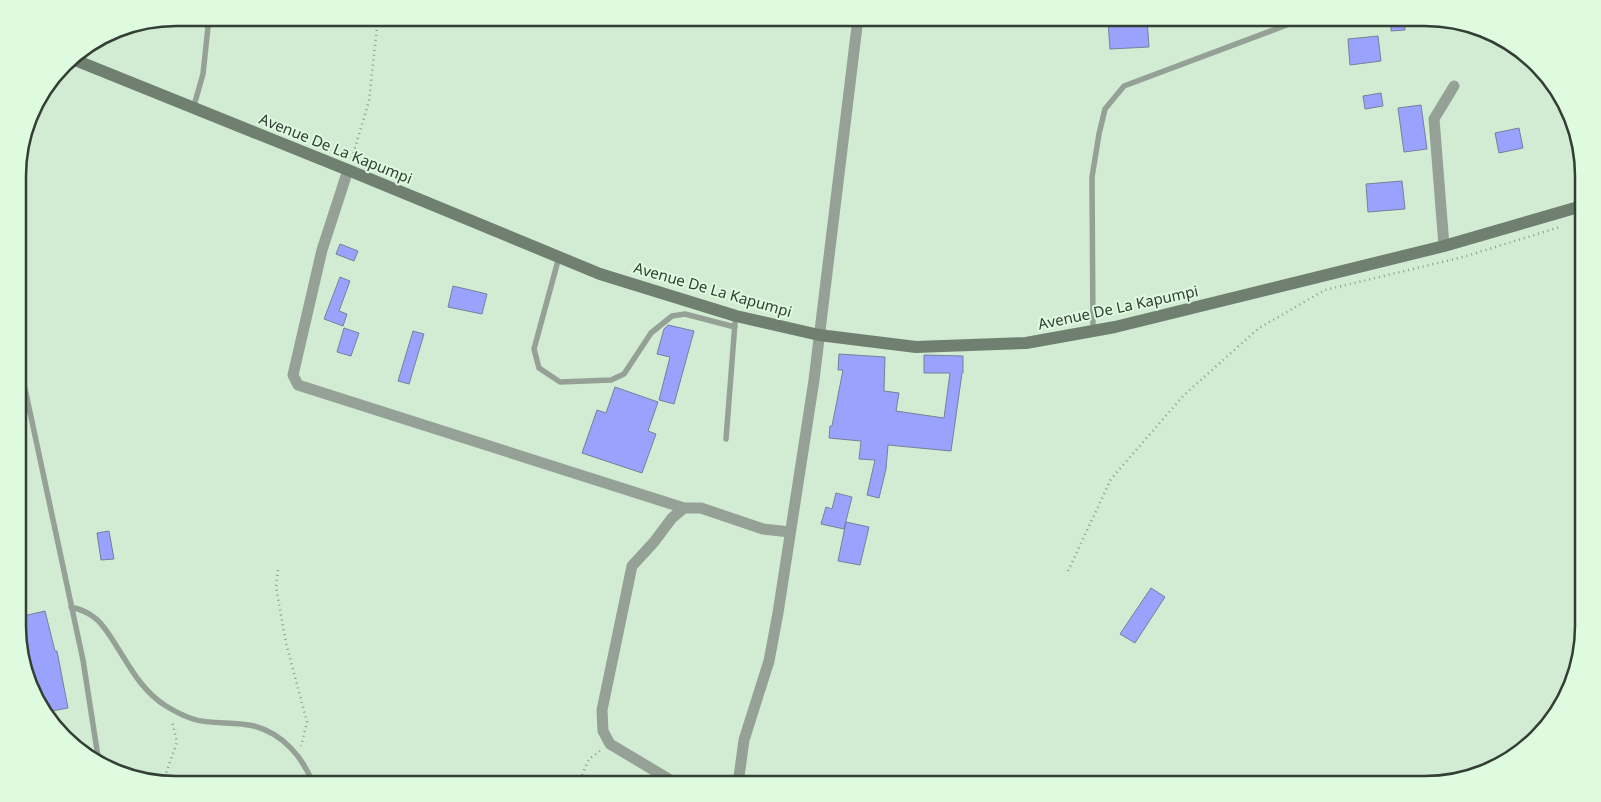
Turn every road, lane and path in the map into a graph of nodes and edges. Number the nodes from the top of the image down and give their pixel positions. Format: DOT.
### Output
graph roads {
  1 [pos="208,26"];
  2 [pos="377,26"];
  3 [pos="857,26"];
  4 [pos="1284,26"];
  5 [pos="79,62"];
  6 [pos="1454,86"];
  7 [pos="193,109"];
  8 [pos="348,170"];
  9 [pos="1575,208"];
  10 [pos="1560,228"];
  11 [pos="1444,246"];
  12 [pos="559,257"];
  13 [pos="735,321"];
  14 [pos="1093,331"];
  15 [pos="819,335"];
  16 [pos="26,396"];
  17 [pos="726,439"];
  18 [pos="684,508"];
  19 [pos="790,532"];
  20 [pos="278,570"];
  21 [pos="1068,571"];
  22 [pos="71,607"];
  23 [pos="169,708"];
  24 [pos="610,744"];
  25 [pos="98,753"];
  26 [pos="299,755"];
  27 [pos="166,775"];
  28 [pos="309,776"];
  29 [pos="582,776"];
  30 [pos="663,776"];
  31 [pos="739,776"];
  1 -- 7 [label="lane"];
  2 -- 8 [label="path"];
  3 -- 15 [label="street"];
  4 -- 14 [label="lane"];
  5 -- 7 [label="main road, Avenue De La Kapumpi"];
  6 -- 11 [label="street"];
  7 -- 8 [label="main road, Avenue De La Kapumpi"];
  8 -- 12 [label="main road, Avenue De La Kapumpi"];
  8 -- 18 [label="street"];
  9 -- 11 [label="main road, Avenue De La Kapumpi"];
  10 -- 21 [label="path"];
  11 -- 14 [label="main road, Avenue De La Kapumpi"];
  12 -- 13 [label="main road, Avenue De La Kapumpi"];
  12 -- 13 [label="lane"];
  13 -- 15 [label="main road, Avenue De La Kapumpi"];
  13 -- 17 [label="lane"];
  14 -- 15 [label="main road, Avenue De La Kapumpi"];
  15 -- 19 [label="street"];
  16 -- 22 [label="lane"];
  18 -- 19 [label="street"];
  18 -- 24 [label="street"];
  19 -- 31 [label="street"];
  20 -- 26 [label="path"];
  22 -- 23 [label="lane"];
  22 -- 25 [label="lane"];
  23 -- 26 [label="lane"];
  23 -- 27 [label="path"];
  24 -- 29 [label="path"];
  24 -- 30 [label="street"];
  26 -- 28 [label="lane"];
}
